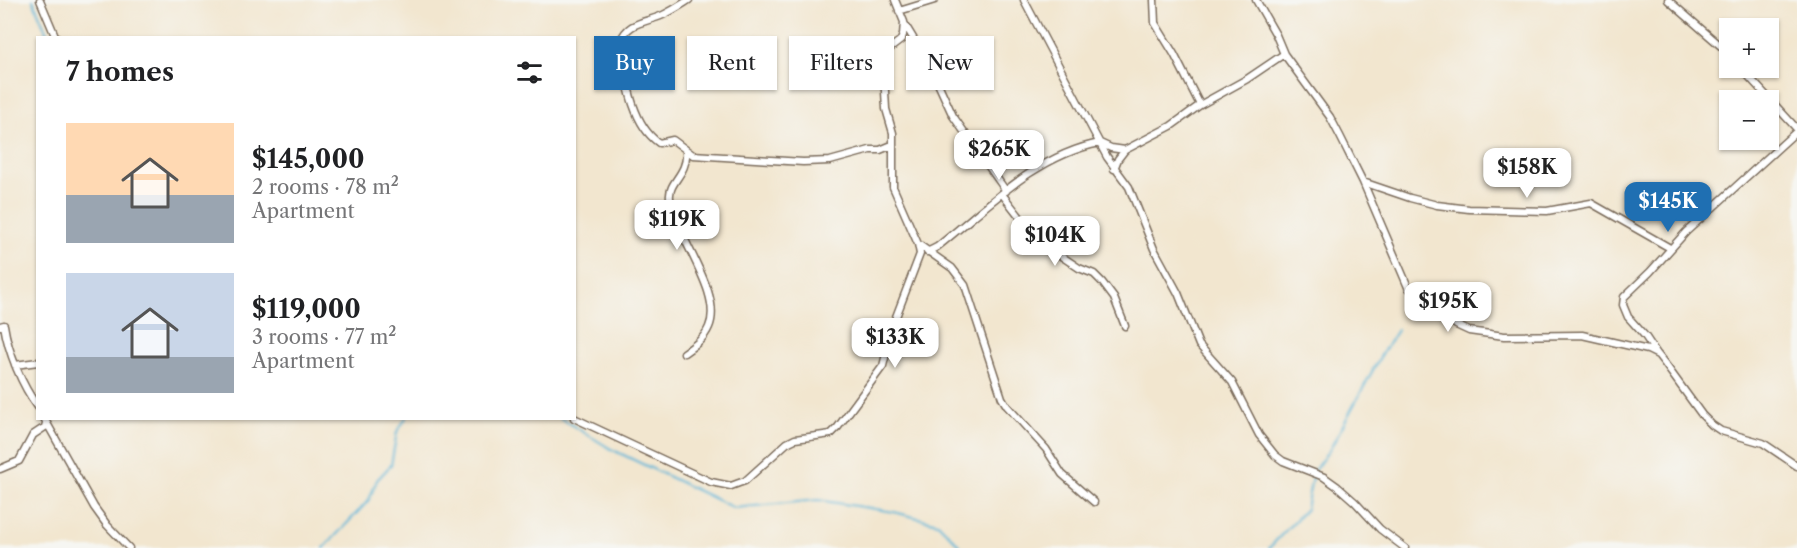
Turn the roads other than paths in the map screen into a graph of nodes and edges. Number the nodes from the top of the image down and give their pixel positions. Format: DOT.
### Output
graph roads {
  1 [pos="40,0"];
  2 [pos="689,0"];
  3 [pos="896,0"];
  4 [pos="935,0"];
  5 [pos="1024,0"];
  6 [pos="1154,0"];
  7 [pos="1256,0"];
  8 [pos="1668,0"];
  9 [pos="899,11"];
  10 [pos="904,22"];
  11 [pos="55,36"];
  12 [pos="1719,44"];
  13 [pos="1284,54"];
  14 [pos="1750,78"];
  15 [pos="1200,105"];
  16 [pos="1797,130"];
  17 [pos="1100,143"];
  18 [pos="892,145"];
  19 [pos="1125,150"];
  20 [pos="686,152"];
  21 [pos="1114,169"];
  22 [pos="1363,182"];
  23 [pos="1004,192"];
  24 [pos="918,244"];
  25 [pos="1670,248"];
  26 [pos="928,252"];
  27 [pos="920,258"];
  28 [pos="0,326"];
  29 [pos="1125,326"];
  30 [pos="684,353"];
  31 [pos="1658,356"];
  32 [pos="36,362"];
  33 [pos="15,364"];
  34 [pos="36,404"];
  35 [pos="576,418"];
  36 [pos="45,420"];
  37 [pos="1797,466"];
  38 [pos="0,470"];
  39 [pos="1094,502"];
  40 [pos="129,548"];
  41 [pos="1405,548"];
  1 -- 11 [label="street"];
  2 -- 20 [label="street"];
  3 -- 9 [label="street"];
  4 -- 9 [label="street"];
  5 -- 17 [label="street"];
  6 -- 15 [label="street"];
  7 -- 13 [label="street"];
  8 -- 12 [label="street"];
  9 -- 10 [label="street"];
  10 -- 18 [label="street"];
  10 -- 23 [label="street"];
  13 -- 15 [label="street"];
  13 -- 22 [label="street"];
  14 -- 16 [label="street"];
  15 -- 19 [label="street"];
  16 -- 25 [label="street"];
  17 -- 19 [label="street"];
  17 -- 21 [label="street"];
  17 -- 23 [label="street"];
  18 -- 20 [label="street"];
  18 -- 24 [label="street"];
  19 -- 21 [label="street"];
  20 -- 30 [label="street"];
  21 -- 41 [label="street"];
  22 -- 25 [label="street"];
  22 -- 31 [label="street"];
  23 -- 26 [label="street"];
  23 -- 29 [label="street"];
  24 -- 26 [label="street"];
  24 -- 27 [label="street"];
  25 -- 31 [label="street"];
  26 -- 27 [label="street"];
  26 -- 39 [label="street"];
  27 -- 35 [label="street"];
  28 -- 33 [label="street"];
  31 -- 37 [label="street"];
  32 -- 33 [label="street"];
  33 -- 34 [label="street"];
  36 -- 38 [label="street"];
  36 -- 40 [label="street"];
}
